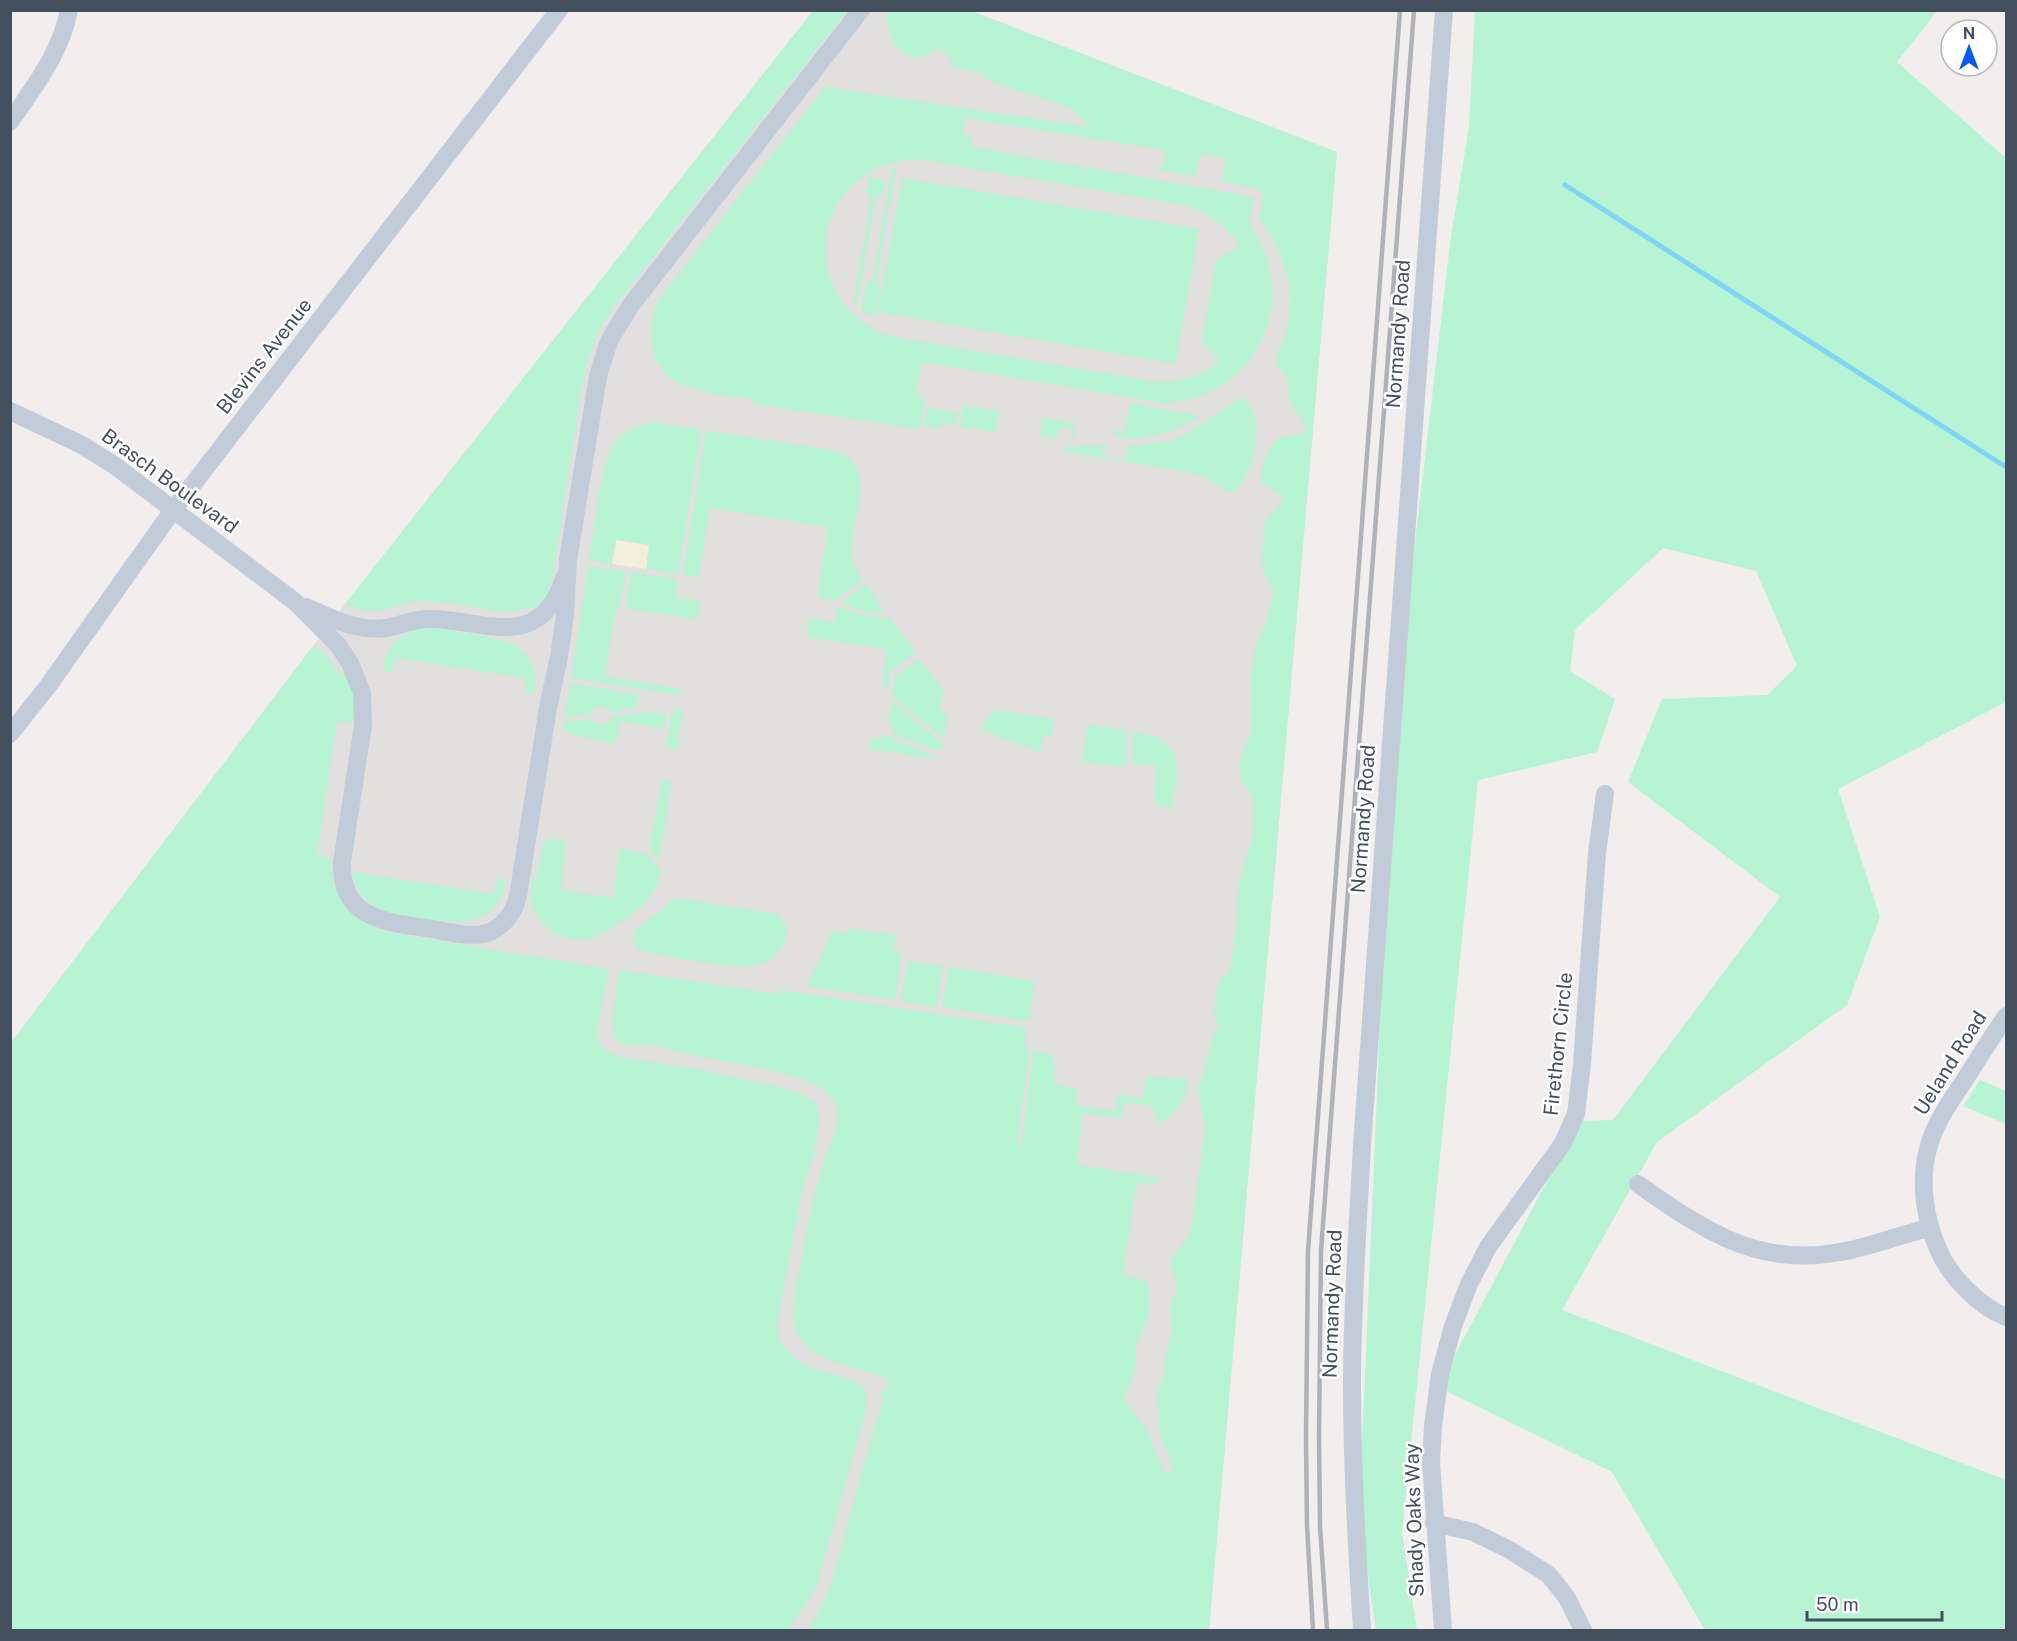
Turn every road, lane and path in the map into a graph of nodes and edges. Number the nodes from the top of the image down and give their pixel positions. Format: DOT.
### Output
graph roads {
  1 [pos="69,10"];
  2 [pos="559,10"];
  3 [pos="861,10"];
  4 [pos="1444,10"];
  5 [pos="10,122"];
  6 [pos="10,411"];
  7 [pos="173,510"];
  8 [pos="568,560"];
  9 [pos="294,601"];
  10 [pos="10,734"];
  11 [pos="1605,794"];
  12 [pos="2007,1016"];
  13 [pos="1638,1184"];
  14 [pos="1929,1228"];
  15 [pos="2007,1317"];
  16 [pos="1435,1408"];
  17 [pos="1434,1523"];
  18 [pos="1362,1630"];
  19 [pos="1443,1630"];
  20 [pos="1583,1630"];
  1 -- 5 [label="street"];
  2 -- 7 [label="street, Blevins Avenue"];
  3 -- 8 [label="street"];
  4 -- 18 [label="street, Normandy Road"];
  6 -- 7 [label="street, Brasch Boulevard"];
  7 -- 9 [label="street, Brasch Boulevard"];
  7 -- 10 [label="street, Blevins Avenue"];
  8 -- 9 [label="street"];
  8 -- 9 [label="street"];
  11 -- 16 [label="street, Firethorn Circle"];
  12 -- 14 [label="street, Ueland Road"];
  13 -- 14 [label="street"];
  14 -- 15 [label="street, Ueland Road"];
  16 -- 17 [label="street, Shady Oaks Way"];
  17 -- 19 [label="street, Shady Oaks Way"];
  17 -- 20 [label="street"];
}
